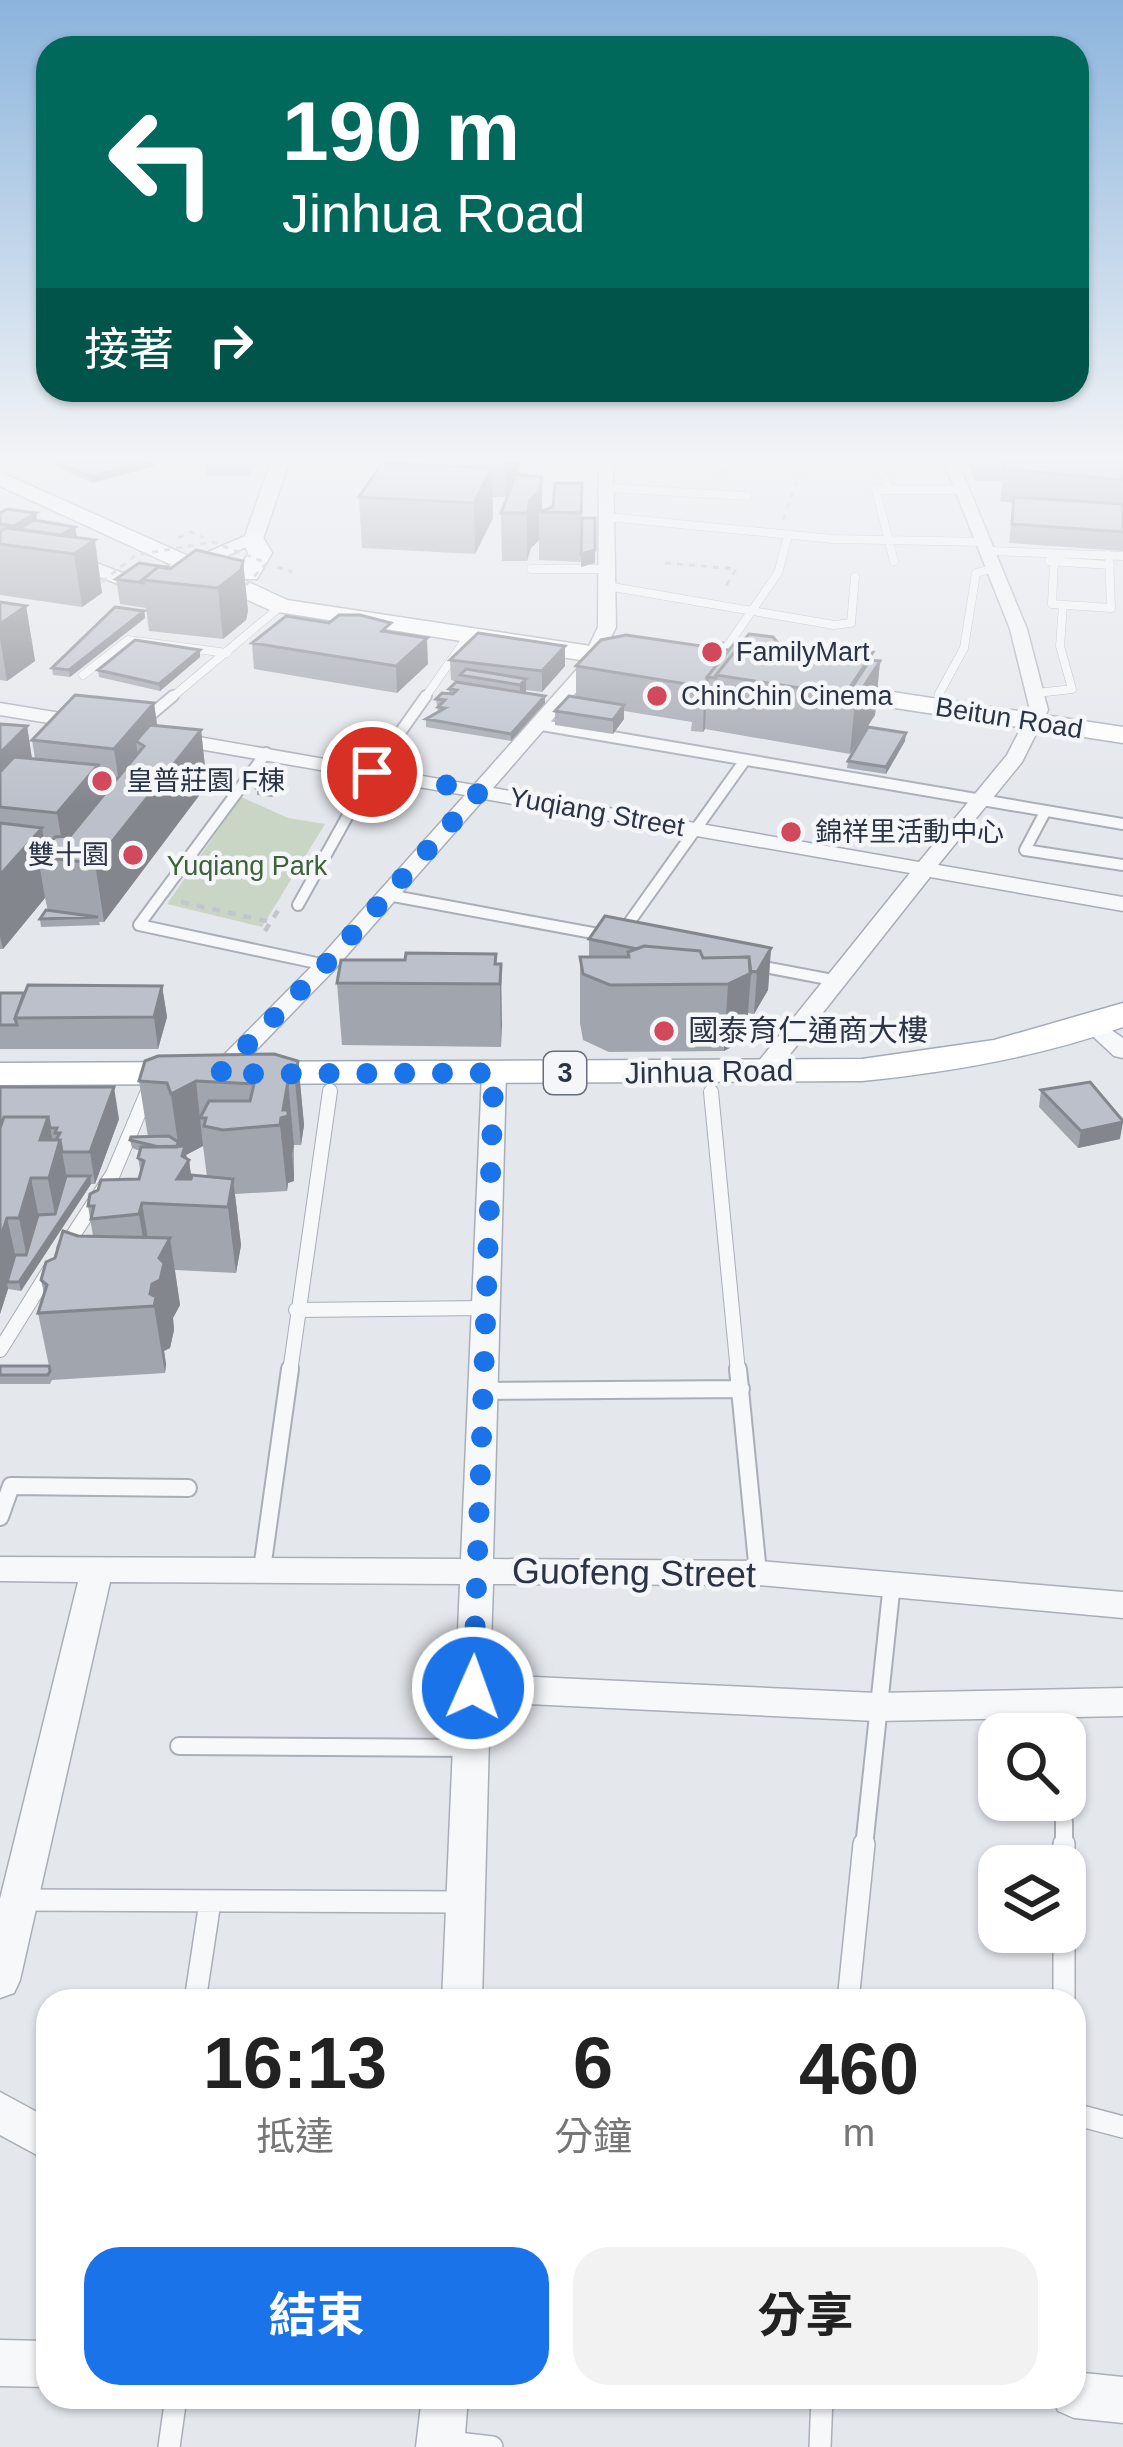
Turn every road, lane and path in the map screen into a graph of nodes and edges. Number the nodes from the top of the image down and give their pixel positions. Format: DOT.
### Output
graph roads {
  1 [pos="90,576"];
  2 [pos="109,576"];
  3 [pos="114,576"];
  4 [pos="145,576"];
  5 [pos="227,576"];
  6 [pos="235,576"];
  7 [pos="248,576"];
  8 [pos="252,576"];
  9 [pos="599,576"];
  10 [pos="732,576"];
  11 [pos="776,576"];
  12 [pos="975,576"];
  13 [pos="996,576"];
  14 [pos="1053,576"];
  15 [pos="1110,576"];
  16 [pos="607,577"];
  17 [pos="855,577"];
  18 [pos="126,581"];
  19 [pos="246,581"];
  20 [pos="102,582"];
  21 [pos="1063,605"];
  22 [pos="281,606"];
  23 [pos="715,606"];
  24 [pos="754,614"];
  25 [pos="139,631"];
  26 [pos="468,636"];
  27 [pos="128,640"];
  28 [pos="597,649"];
  29 [pos="227,653"];
  30 [pos="700,663"];
  31 [pos="83,675"];
  32 [pos="939,694"];
  33 [pos="1036,708"];
  34 [pos="0,709"];
  35 [pos="1123,722"];
  36 [pos="536,724"];
  37 [pos="118,729"];
  38 [pos="1123,735"];
  39 [pos="266,753"];
  40 [pos="745,760"];
  41 [pos="372,772"];
  42 [pos="480,791"];
  43 [pos="980,800"];
  44 [pos="1045,812"];
  45 [pos="1123,824"];
  46 [pos="695,830"];
  47 [pos="1123,865"];
  48 [pos="924,870"];
  49 [pos="388,895"];
  50 [pos="179,901"];
  51 [pos="1123,904"];
  52 [pos="298,905"];
  53 [pos="271,922"];
  54 [pos="618,938"];
  55 [pos="640,942"];
  56 [pos="728,960"];
  57 [pos="326,964"];
  58 [pos="838,981"];
  59 [pos="1116,1035"];
  60 [pos="763,1072"];
  61 [pos="0,1074"];
  62 [pos="219,1074"];
  63 [pos="494,1083"];
  64 [pos="0,1091"];
  65 [pos="148,1091"];
  66 [pos="330,1091"];
  67 [pos="712,1092"];
  68 [pos="485,1308"];
  69 [pos="296,1310"];
  70 [pos="0,1350"];
  71 [pos="741,1389"];
  72 [pos="480,1390"];
  73 [pos="188,1488"];
  74 [pos="0,1517"];
  75 [pos="97,1569"];
  76 [pos="262,1569"];
  77 [pos="0,1570"];
  78 [pos="478,1570"];
  79 [pos="758,1573"];
  80 [pos="892,1583"];
  81 [pos="1123,1605"];
  82 [pos="473,1688"];
  83 [pos="1123,1702"];
  84 [pos="876,1707"];
  85 [pos="179,1746"];
  86 [pos="471,1748"];
  87 [pos="1064,1822"];
  88 [pos="1064,1845"];
  89 [pos="19,1900"];
  90 [pos="210,1902"];
  91 [pos="466,1902"];
  92 [pos="1064,1953"];
  93 [pos="0,1980"];
  94 [pos="197,1989"];
  95 [pos="462,1989"];
  96 [pos="849,1989"];
  97 [pos="1064,1989"];
  98 [pos="0,2112"];
  99 [pos="1086,2117"];
  100 [pos="1123,2127"];
  101 [pos="36,2134"];
  102 [pos="0,2363"];
  103 [pos="36,2363"];
  104 [pos="1086,2396"];
  105 [pos="1123,2400"];
  106 [pos="174,2409"];
  107 [pos="822,2409"];
  108 [pos="442,2428"];
  109 [pos="169,2447"];
  110 [pos="492,2447"];
  111 [pos="820,2447"];
  1 -- 18 [label="street"];
  2 -- 20 [label="path, bridge"];
  3 -- 18 [label="street"];
  4 -- 18 [label="street"];
  5 -- 22 [label="main road"];
  6 -- 19 [label="main road"];
  7 -- 19 [label="main road"];
  8 -- 19 [label="path, bridge"];
  9 -- 16 [label="lane"];
  10 -- 23 [label="path"];
  11 -- 24 [label="lane"];
  12 -- 32 [label="lane"];
  13 -- 33 [label="street"];
  14 -- 21 [label="lane"];
  15 -- 21 [label="lane"];
  16 -- 23 [label="lane"];
  16 -- 28 [label="street"];
  17 -- 24 [label="lane"];
  18 -- 22 [label="street"];
  19 -- 28 [label="main road"];
  21 -- 33 [label="lane"];
  22 -- 26 [label="main road"];
  22 -- 29 [label="lane"];
  23 -- 24 [label="lane"];
  24 -- 30 [label="lane"];
  25 -- 27 [label="lane"];
  26 -- 28 [label="main road"];
  26 -- 41 [label="lane"];
  27 -- 29 [label="lane"];
  27 -- 31 [label="lane"];
  28 -- 30 [label="main road"];
  28 -- 36 [label="street"];
  29 -- 37 [label="lane"];
  32 -- 33 [label="main road, Beitun Road"];
  32 -- 33 [label="main road, Beitun Road"];
  33 -- 35 [label="main road, Beitun Road"];
  33 -- 38 [label="main road, Beitun Road"];
  33 -- 43 [label="street"];
  34 -- 37 [label="street, Yuqiang Street"];
  36 -- 40 [label="lane"];
  36 -- 42 [label="street"];
  37 -- 39 [label="street, Yuqiang Street"];
  39 -- 41 [label="street, Yuqiang Street"];
  39 -- 57 [label="lane"];
  40 -- 43 [label="lane"];
  40 -- 46 [label="lane"];
  41 -- 42 [label="street, Yuqiang Street"];
  41 -- 52 [label="lane"];
  42 -- 46 [label="street, Yuqiang Street"];
  42 -- 49 [label="street"];
  43 -- 44 [label="lane"];
  43 -- 48 [label="street"];
  44 -- 45 [label="lane"];
  44 -- 47 [label="lane"];
  46 -- 48 [label="street, Yuqiang Street"];
  46 -- 54 [label="lane"];
  48 -- 51 [label="street, Yuqiang Street"];
  48 -- 58 [label="street"];
  49 -- 54 [label="lane"];
  49 -- 57 [label="street"];
  50 -- 53 [label="path"];
  54 -- 55 [label="lane"];
  56 -- 58 [label="lane"];
  57 -- 62 [label="street"];
  58 -- 60 [label="street"];
  59 -- 60 [label="main road, Jinhua Road / 3"];
  59 -- 67 [label="main road, Jinhua Road / 3"];
  60 -- 63 [label="main road, Jinhua Road / 3"];
  61 -- 62 [label="main road, Jinhua Road / 3"];
  62 -- 63 [label="main road, Jinhua Road / 3"];
  63 -- 66 [label="main road, Jinhua Road / 3"];
  63 -- 67 [label="main road, Jinhua Road / 3"];
  63 -- 68 [label="street"];
  64 -- 65 [label="main road, Jinhua Road / 3"];
  65 -- 66 [label="main road, Jinhua Road / 3"];
  65 -- 70 [label="lane"];
  66 -- 69 [label="lane"];
  67 -- 71 [label="lane"];
  68 -- 69 [label="lane"];
  68 -- 72 [label="street"];
  69 -- 76 [label="lane"];
  71 -- 72 [label="lane"];
  71 -- 79 [label="lane"];
  72 -- 78 [label="street"];
  73 -- 74 [label="lane"];
  75 -- 76 [label="street, Guofeng Street"];
  75 -- 77 [label="street, Guofeng Street"];
  75 -- 89 [label="street"];
  76 -- 78 [label="street, Guofeng Street"];
  78 -- 79 [label="street, Guofeng Street"];
  78 -- 82 [label="street"];
  79 -- 80 [label="street, Guofeng Street"];
  80 -- 81 [label="street, Guofeng Street"];
  80 -- 84 [label="lane"];
  82 -- 84 [label="street"];
  82 -- 86 [label="street"];
  83 -- 84 [label="street"];
  84 -- 96 [label="lane"];
  85 -- 86 [label="lane"];
  86 -- 91 [label="street"];
  87 -- 88 [label="lane"];
  89 -- 90 [label="lane"];
  89 -- 93 [label="street"];
  90 -- 91 [label="lane"];
  90 -- 94 [label="lane"];
  91 -- 95 [label="street"];
  92 -- 97 [label="lane"];
  98 -- 101 [label="street"];
  99 -- 100 [label="lane"];
  102 -- 103 [label="street"];
  104 -- 105 [label="street"];
  106 -- 109 [label="lane"];
  107 -- 111 [label="lane"];
  108 -- 110 [label="lane"];
}
